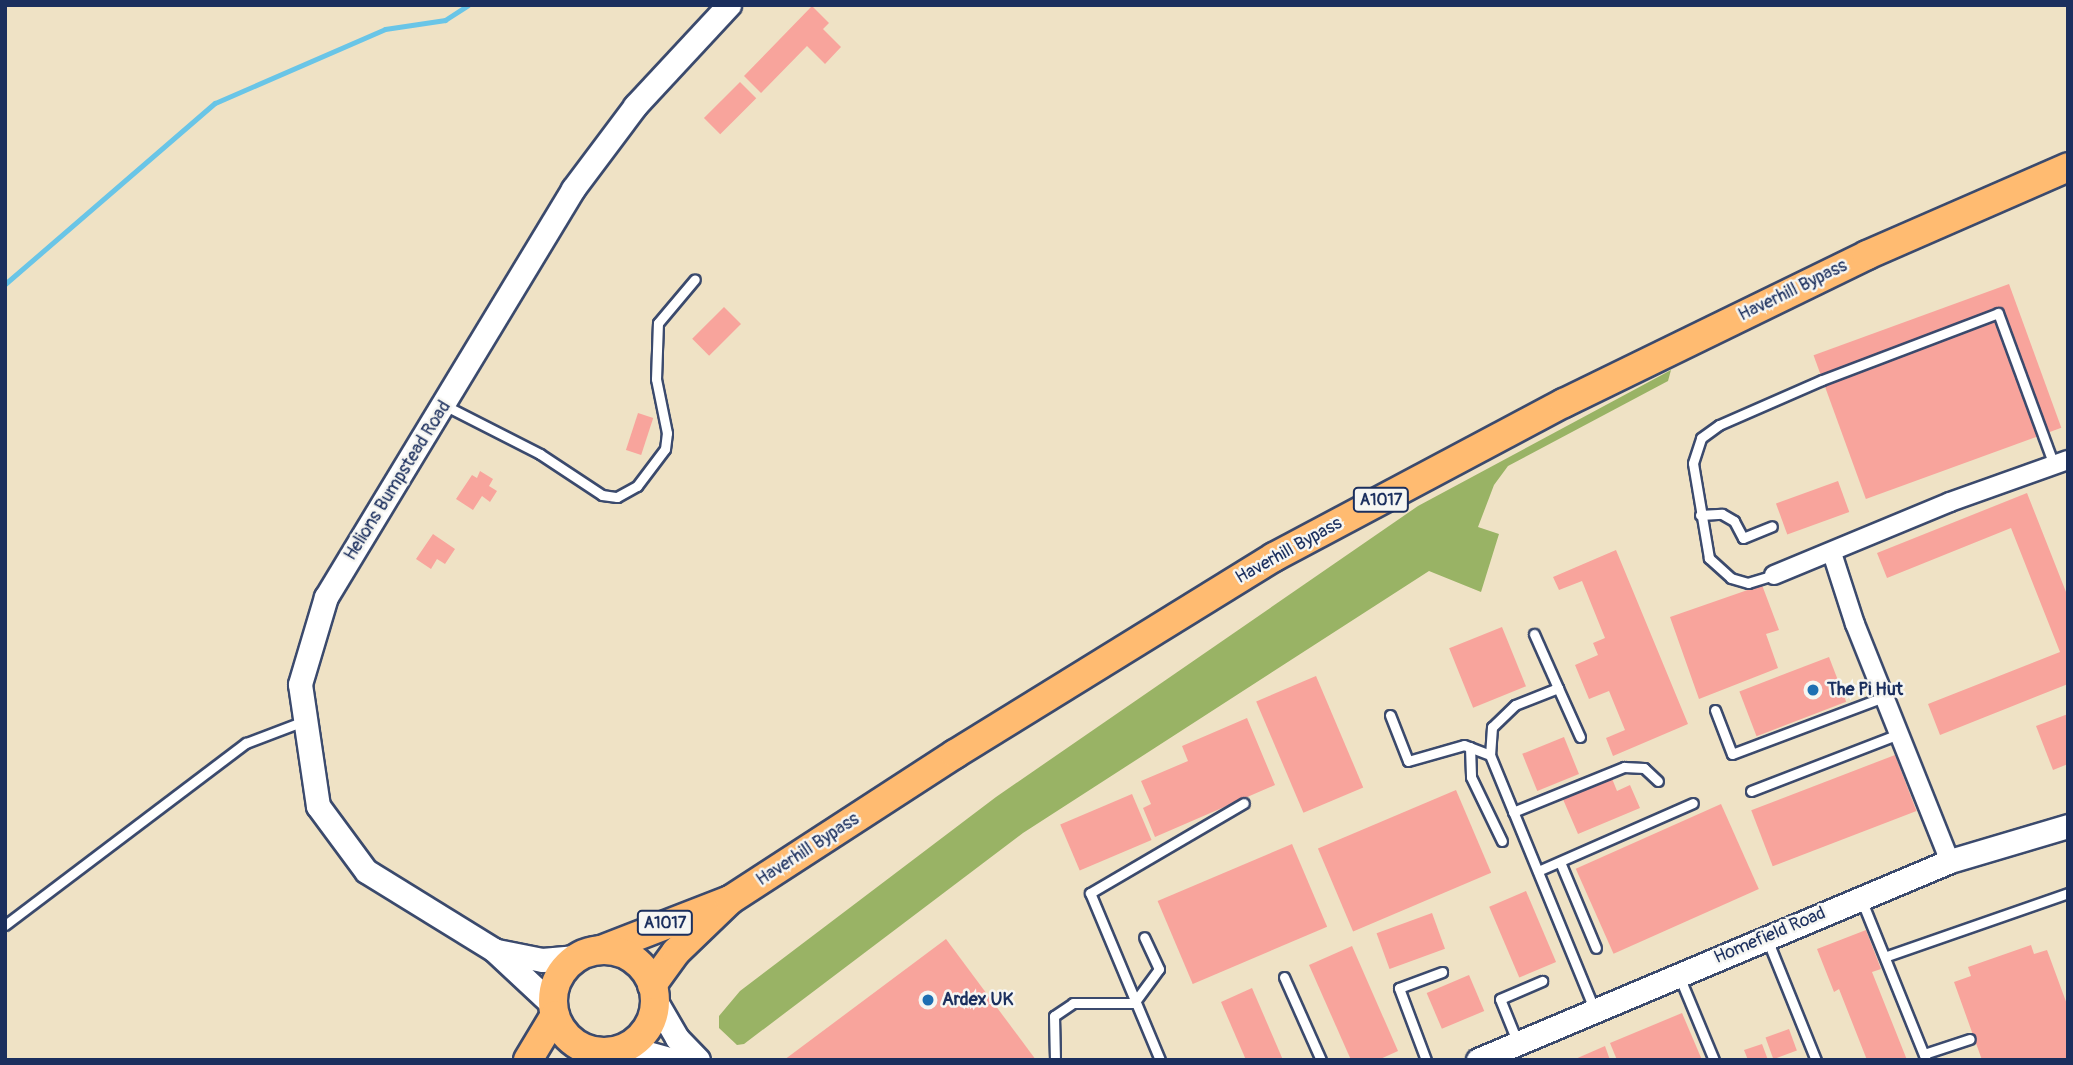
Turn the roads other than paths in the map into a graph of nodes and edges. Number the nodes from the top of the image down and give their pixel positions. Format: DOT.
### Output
graph roads {
  1 [pos="729,5"];
  2 [pos="2068,167"];
  3 [pos="695,279"];
  4 [pos="444,405"];
  5 [pos="2061,463"];
  6 [pos="1700,515"];
  7 [pos="1772,526"];
  8 [pos="1832,553"];
  9 [pos="1774,575"];
  10 [pos="1534,634"];
  11 [pos="1558,688"];
  12 [pos="1884,697"];
  13 [pos="1715,710"];
  14 [pos="1390,715"];
  15 [pos="304,720"];
  16 [pos="1899,734"];
  17 [pos="1580,737"];
  18 [pos="1470,747"];
  19 [pos="1490,755"];
  20 [pos="1658,780"];
  21 [pos="1751,791"];
  22 [pos="1244,803"];
  23 [pos="1693,803"];
  24 [pos="1513,812"];
  25 [pos="2068,825"];
  26 [pos="1502,841"];
  27 [pos="1950,861"];
  28 [pos="1560,862"];
  29 [pos="1538,871"];
  30 [pos="2068,893"];
  31 [pos="1860,898"];
  32 [pos="730,900"];
  33 [pos="5,925"];
  34 [pos="1144,937"];
  35 [pos="1766,937"];
  36 [pos="1596,948"];
  37 [pos="494,950"];
  38 [pos="590,953"];
  39 [pos="1887,956"];
  40 [pos="1442,972"];
  41 [pos="1678,974"];
  42 [pos="1284,977"];
  43 [pos="1542,981"];
  44 [pos="654,993"];
  45 [pos="1134,1003"];
  46 [pos="1594,1009"];
  47 [pos="554,1010"];
  48 [pos="1970,1040"];
  49 [pos="1510,1050"];
  50 [pos="606,1053"];
  51 [pos="1925,1057"];
  52 [pos="528,1060"];
  53 [pos="673,1060"];
  54 [pos="698,1060"];
  55 [pos="1055,1060"];
  56 [pos="1160,1060"];
  57 [pos="1321,1060"];
  58 [pos="1426,1060"];
  59 [pos="1478,1060"];
  60 [pos="1714,1060"];
  61 [pos="1815,1060"];
  1 -- 4 [label="street, Helions Bumpstead Road"];
  2 -- 32 [label="main road, Haverhill Bypass / A1017"];
  3 -- 4 [label="lane"];
  4 -- 15 [label="street, Helions Bumpstead Road"];
  5 -- 6 [label="lane"];
  5 -- 8 [label="street"];
  6 -- 7 [label="lane"];
  6 -- 9 [label="lane"];
  8 -- 9 [label="street"];
  8 -- 12 [label="street"];
  10 -- 11 [label="lane"];
  11 -- 17 [label="lane"];
  11 -- 19 [label="lane"];
  12 -- 13 [label="lane"];
  12 -- 16 [label="street"];
  14 -- 18 [label="lane"];
  15 -- 33 [label="lane"];
  15 -- 37 [label="street, Helions Bumpstead Road"];
  16 -- 21 [label="lane"];
  16 -- 27 [label="street"];
  18 -- 19 [label="lane"];
  18 -- 26 [label="lane"];
  19 -- 24 [label="lane"];
  20 -- 24 [label="lane"];
  22 -- 45 [label="lane"];
  23 -- 28 [label="lane"];
  24 -- 29 [label="lane"];
  25 -- 27 [label="street, Homefield Road"];
  27 -- 31 [label="street, Homefield Road"];
  28 -- 29 [label="lane"];
  28 -- 36 [label="lane"];
  29 -- 46 [label="lane"];
  30 -- 39 [label="lane"];
  31 -- 35 [label="street, Homefield Road"];
  31 -- 39 [label="lane"];
  32 -- 38 [label="main road, Haverhill Bypass / A1017"];
  32 -- 44 [label="main road, Haverhill Bypass / A1017"];
  34 -- 45 [label="lane"];
  35 -- 41 [label="street, Homefield Road"];
  35 -- 61 [label="lane"];
  37 -- 38 [label="street, Helions Bumpstead Road"];
  37 -- 47 [label="street, Helions Bumpstead Road"];
  38 -- 44 [label="main road"];
  38 -- 47 [label="main road"];
  39 -- 51 [label="lane"];
  40 -- 58 [label="lane"];
  41 -- 46 [label="street, Homefield Road"];
  41 -- 60 [label="lane"];
  42 -- 57 [label="lane"];
  43 -- 49 [label="lane"];
  44 -- 50 [label="main road"];
  44 -- 54 [label="street"];
  45 -- 55 [label="lane"];
  45 -- 56 [label="lane"];
  46 -- 49 [label="street, Homefield Road"];
  47 -- 50 [label="main road"];
  47 -- 52 [label="main road"];
  48 -- 51 [label="lane"];
  49 -- 59 [label="street, Homefield Road"];
  50 -- 53 [label="street"];
}
